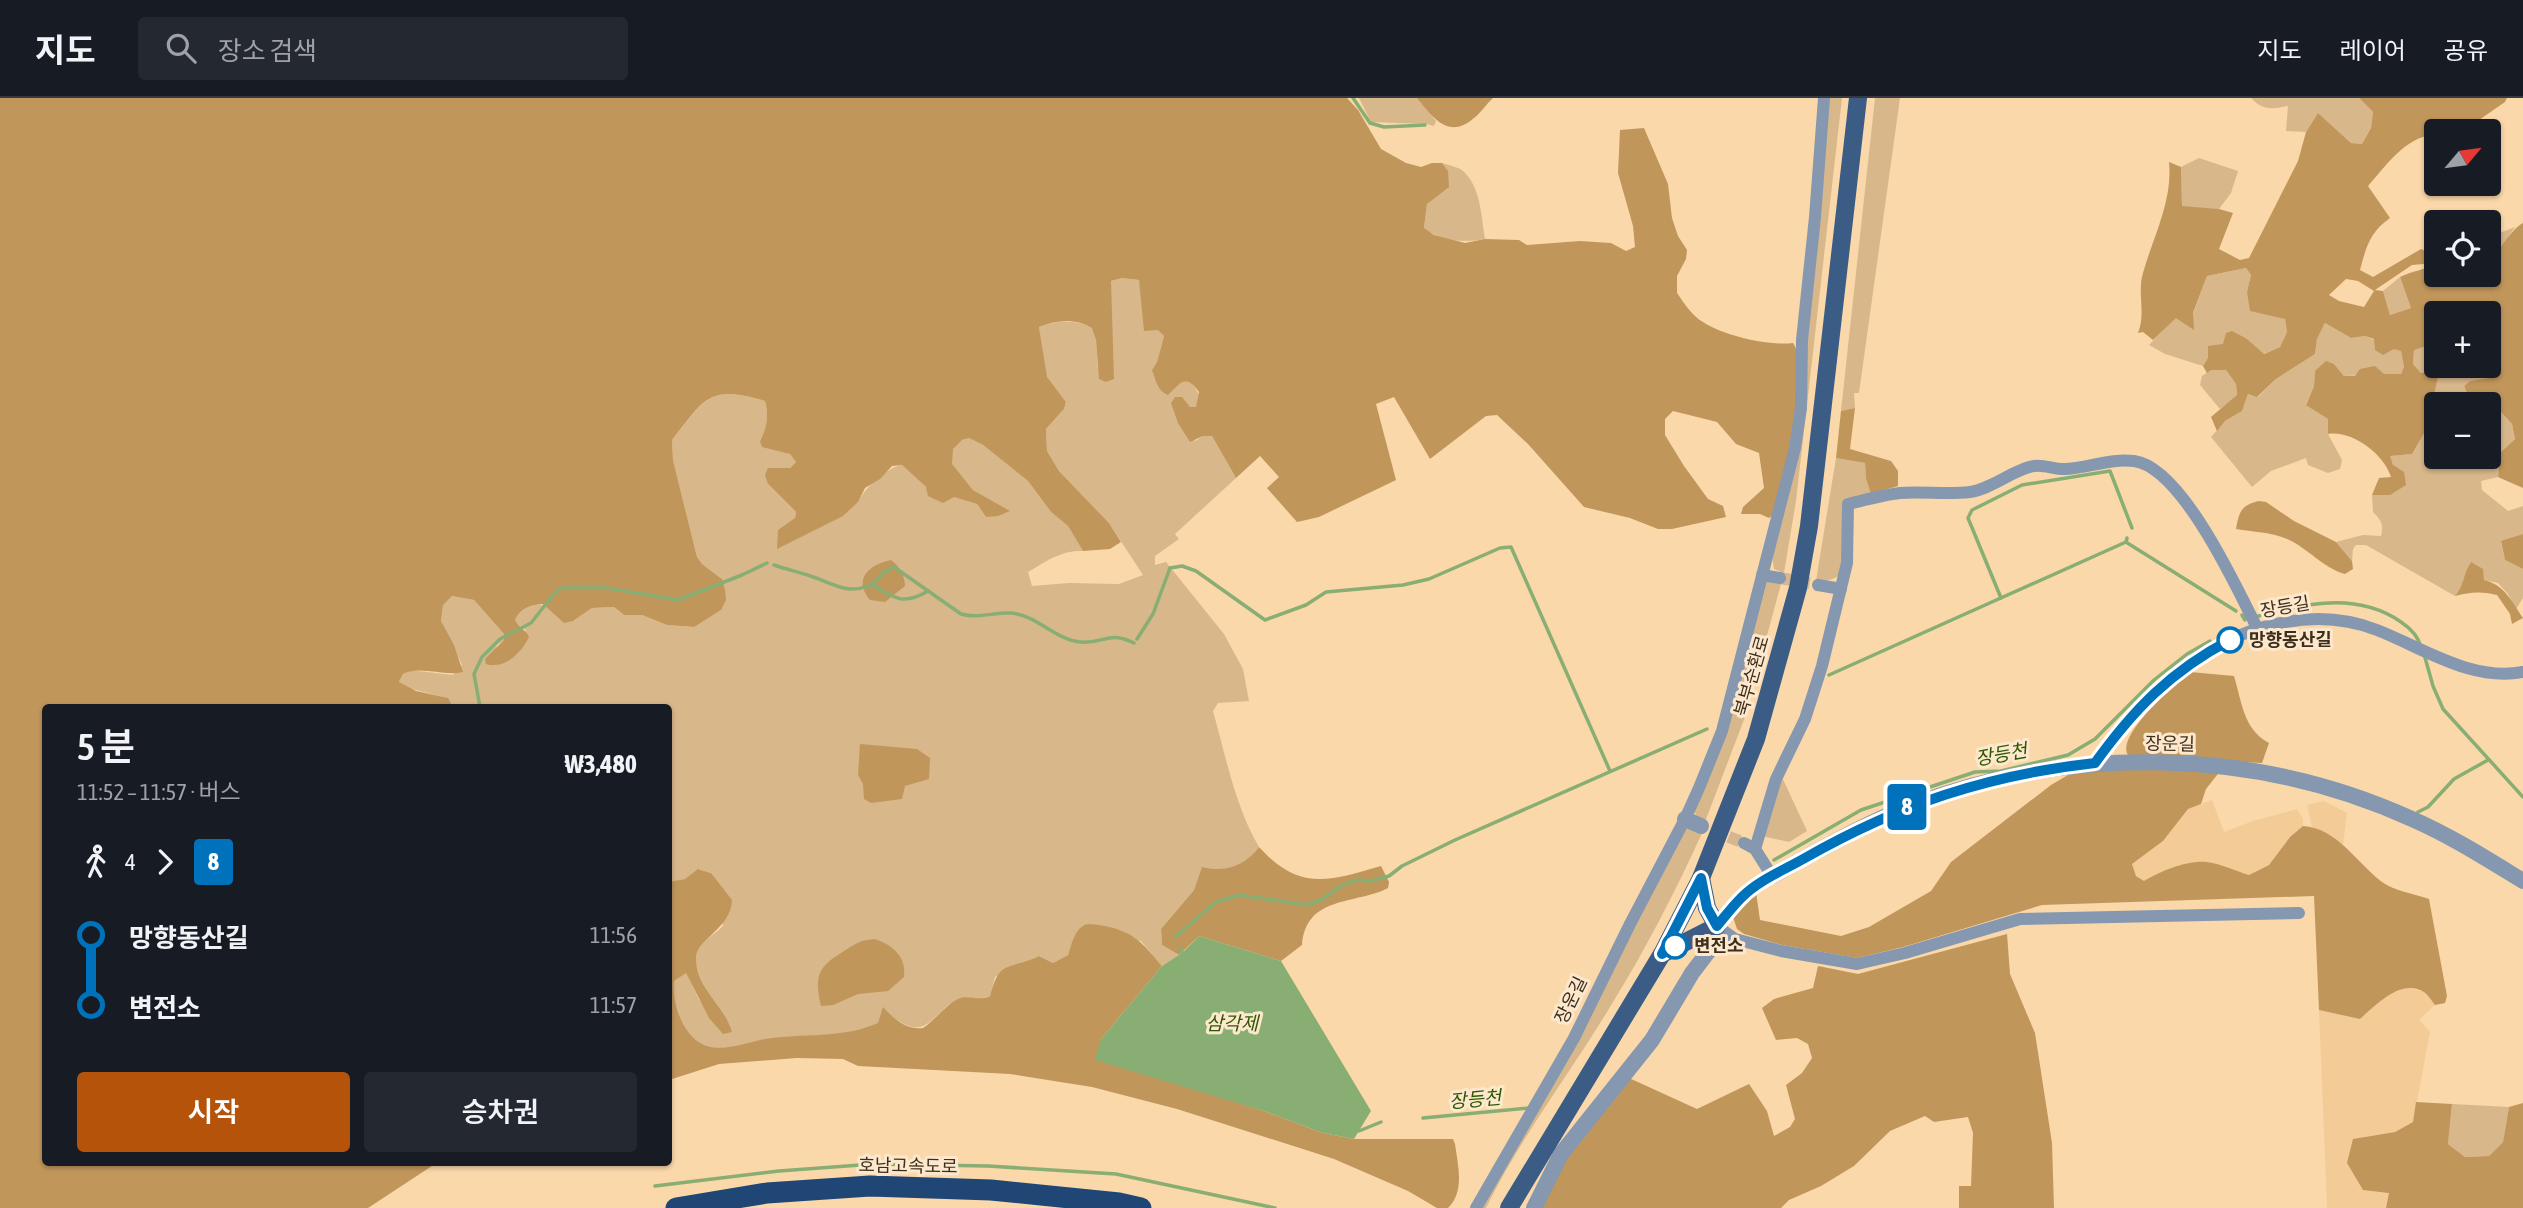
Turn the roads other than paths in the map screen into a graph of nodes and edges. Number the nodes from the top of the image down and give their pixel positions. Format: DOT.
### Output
graph roads {
  1 [pos="1824,98"];
  2 [pos="1858,98"];
  3 [pos="1762,575"];
  4 [pos="1780,578"];
  5 [pos="1818,585"];
  6 [pos="1841,589"];
  7 [pos="2254,622"];
  8 [pos="2523,672"];
  9 [pos="2095,763"];
  10 [pos="1685,819"];
  11 [pos="1702,826"];
  12 [pos="1772,876"];
  13 [pos="1701,878"];
  14 [pos="2523,881"];
  15 [pos="2299,913"];
  16 [pos="1717,926"];
  17 [pos="1662,954"];
  18 [pos="676,1208"];
  19 [pos="1141,1208"];
  20 [pos="1476,1208"];
  21 [pos="1509,1208"];
  22 [pos="1534,1208"];
  1 -- 3 [label="street, 장운길"];
  2 -- 13 [label="main road, 북부순환로"];
  3 -- 4 [label="street"];
  3 -- 10 [label="street, 장운길"];
  5 -- 6 [label="street"];
  6 -- 7 [label="street"];
  6 -- 12 [label="street"];
  7 -- 8 [label="street, 장등길"];
  7 -- 9 [label="street, 장등길"];
  9 -- 12 [label="street, 장운길"];
  9 -- 14 [label="street, 장운길"];
  10 -- 11 [label="street"];
  10 -- 20 [label="street, 장운길"];
  12 -- 16 [label="street, 장운길"];
  13 -- 16 [label="main road"];
  13 -- 17 [label="main road, 북부순환로"];
  15 -- 16 [label="street"];
  16 -- 17 [label="main road"];
  16 -- 22 [label="street, 장운길"];
  17 -- 21 [label="main road, 북부순환로"];
  18 -- 19 [label="highway, 호남고속도로"];
}
